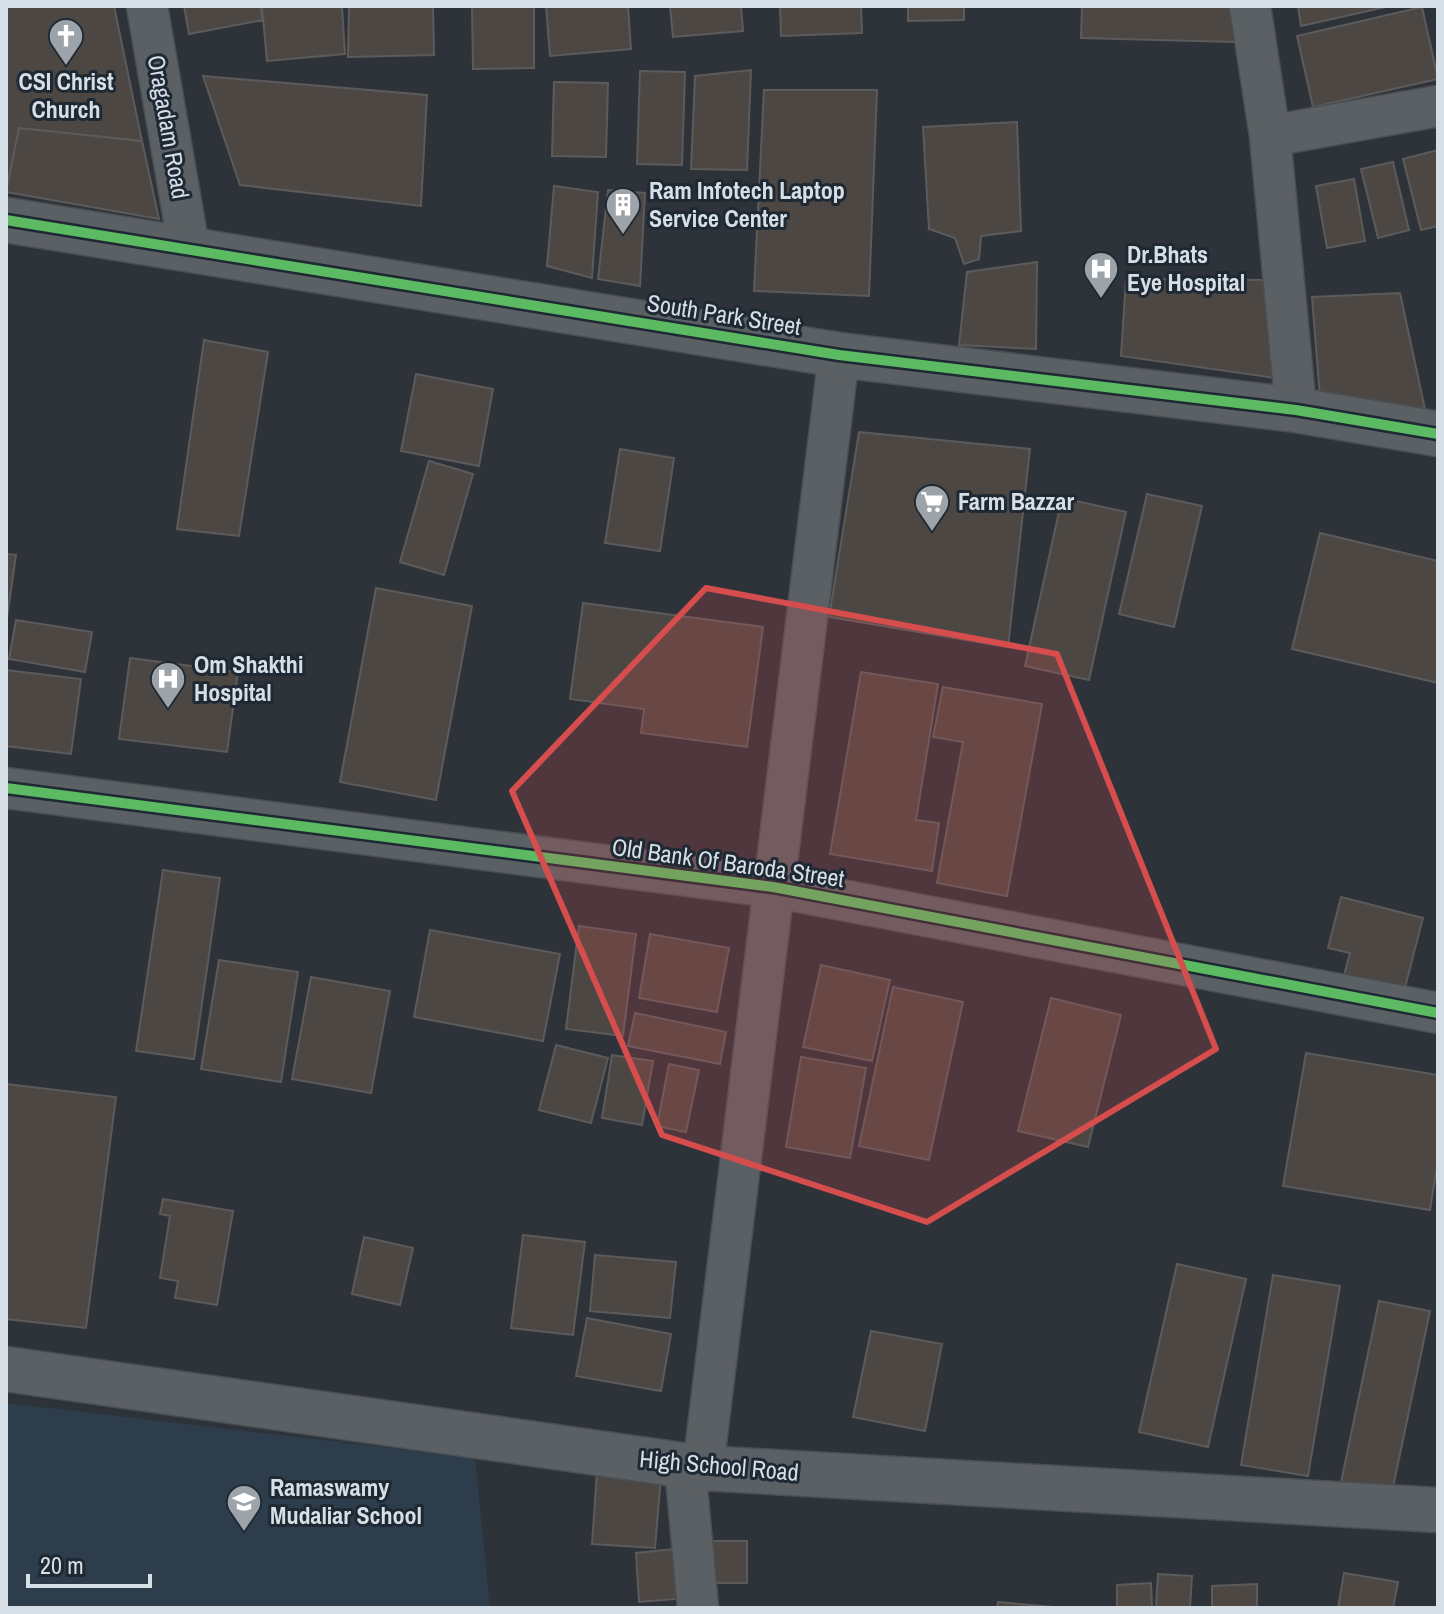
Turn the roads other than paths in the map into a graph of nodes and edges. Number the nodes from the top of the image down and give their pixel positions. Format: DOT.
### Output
graph roads {
  1 [pos="147,6"];
  2 [pos="1250,6"];
  3 [pos="1438,106"];
  4 [pos="1270,136"];
  5 [pos="6,220"];
  6 [pos="189,248"];
  7 [pos="839,355"];
  8 [pos="1296,410"];
  9 [pos="1438,434"];
  10 [pos="6,788"];
  11 [pos="773,887"];
  12 [pos="1438,1013"];
  13 [pos="6,1369"];
  14 [pos="694,1467"];
  15 [pos="1438,1510"];
  16 [pos="698,1608"];
  1 -- 6 [label="street, Oragadam Road"];
  2 -- 4 [label="street"];
  3 -- 4 [label="street"];
  4 -- 8 [label="street"];
  5 -- 6 [label="street, South Park Street"];
  6 -- 7 [label="street, South Park Street"];
  7 -- 8 [label="street, South Park Street"];
  7 -- 11 [label="street"];
  8 -- 9 [label="street, South Park Street"];
  10 -- 11 [label="street, Old Bank Of Baroda Street"];
  11 -- 12 [label="street, Old Bank Of Baroda Street"];
  11 -- 14 [label="street"];
  13 -- 14 [label="street, High School Road"];
  14 -- 15 [label="street, High School Road"];
  14 -- 16 [label="street"];
}
